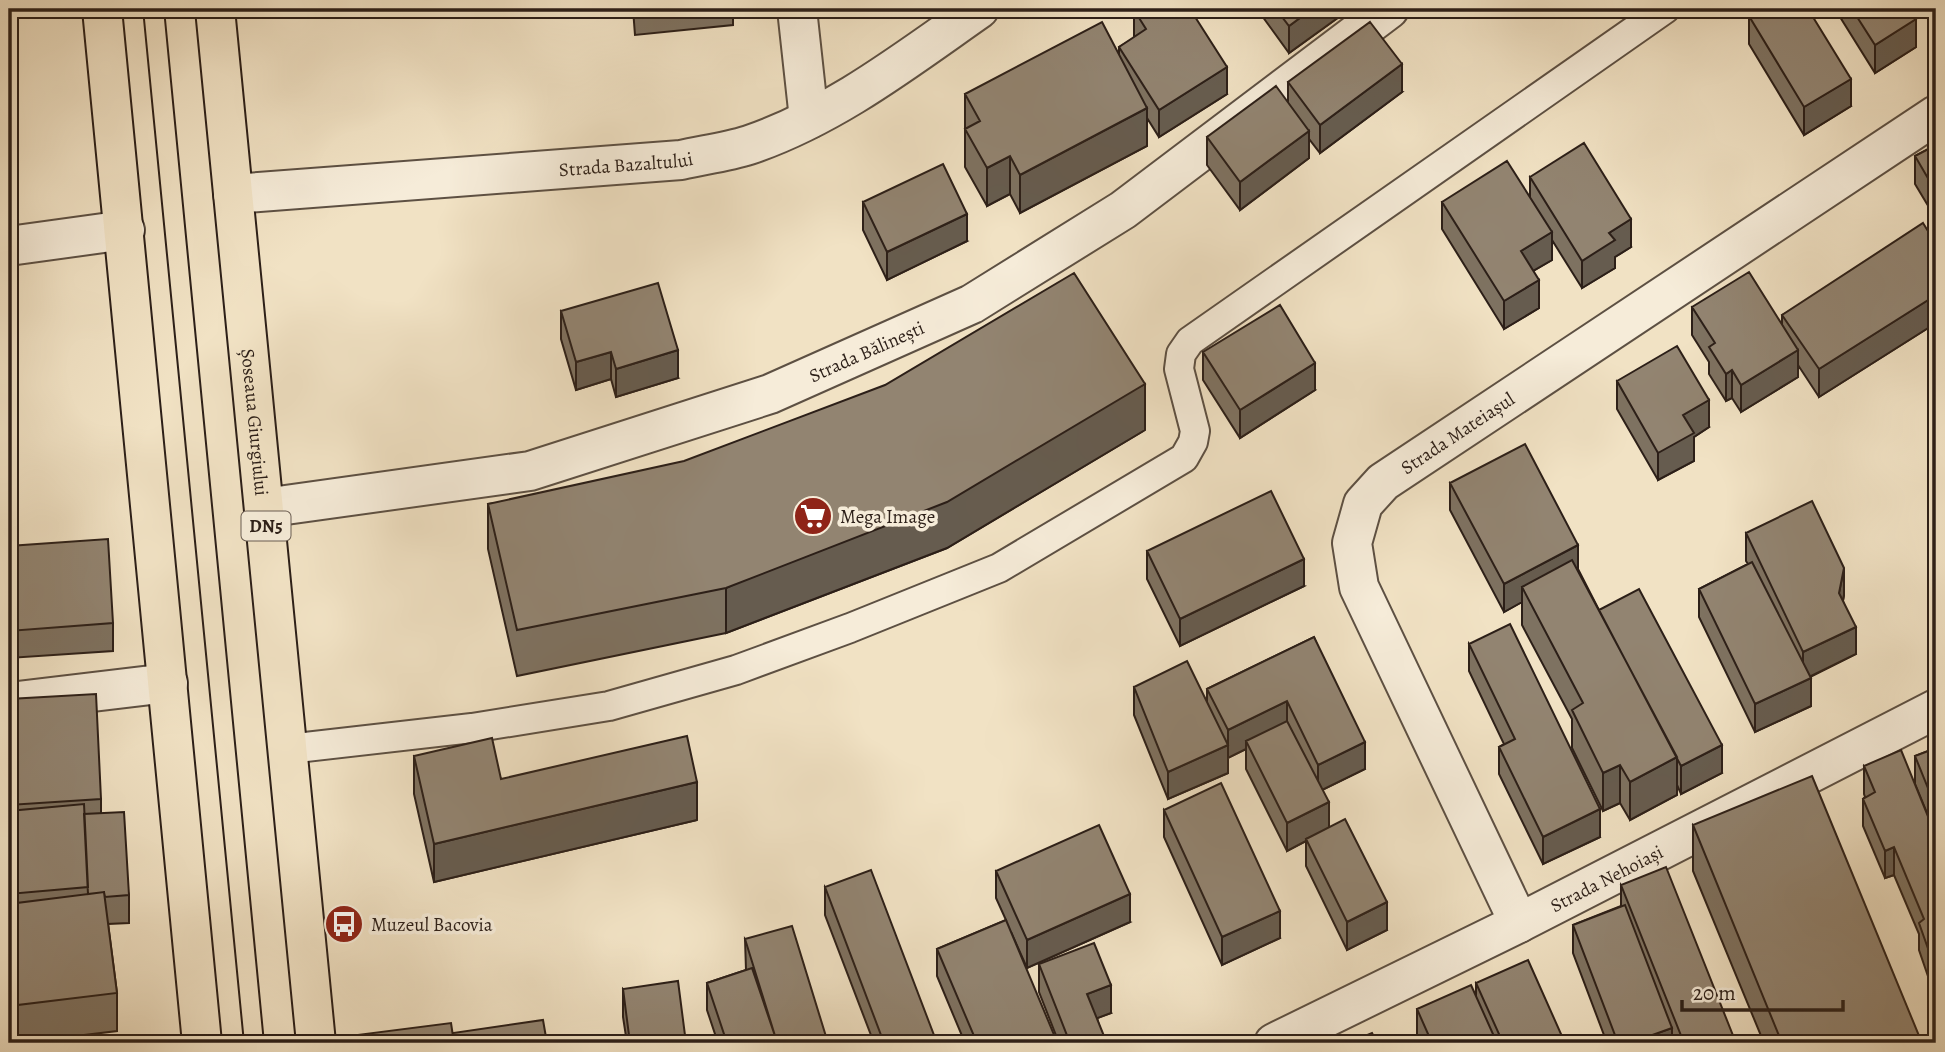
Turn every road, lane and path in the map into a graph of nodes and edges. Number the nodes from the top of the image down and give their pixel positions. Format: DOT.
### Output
graph roads {
  1 [pos="102,9"];
  2 [pos="215,9"];
  3 [pos="797,9"];
  4 [pos="979,9"];
  5 [pos="1389,9"];
  6 [pos="1665,9"];
  7 [pos="1936,115"];
  8 [pos="809,119"];
  9 [pos="233,194"];
  10 [pos="125,230"];
  11 [pos="9,246"];
  12 [pos="264,508"];
  13 [pos="168,683"];
  14 [pos="9,702"];
  15 [pos="1936,709"];
  16 [pos="288,749"];
  17 [pos="1519,923"];
  18 [pos="202,1043"];
  19 [pos="316,1043"];
  20 [pos="1274,1043"];
  1 -- 10 [label="main road"];
  2 -- 9 [label="main road, Șoseaua Giurgiului / DN5"];
  3 -- 8 [label="street"];
  4 -- 8 [label="street, Strada Bazaltului"];
  5 -- 12 [label="street, Strada Bălinești"];
  6 -- 16 [label="lane"];
  7 -- 17 [label="street, Strada Mateiașul"];
  8 -- 9 [label="street, Strada Bazaltului"];
  9 -- 12 [label="main road, Șoseaua Giurgiului / DN5"];
  10 -- 11 [label="street"];
  10 -- 13 [label="main road"];
  12 -- 16 [label="main road, Șoseaua Giurgiului / DN5"];
  13 -- 14 [label="street"];
  13 -- 18 [label="main road"];
  15 -- 17 [label="street, Strada Nehoiași"];
  16 -- 19 [label="main road, Șoseaua Giurgiului / DN5"];
  17 -- 20 [label="street, Strada Nehoiași"];
}
